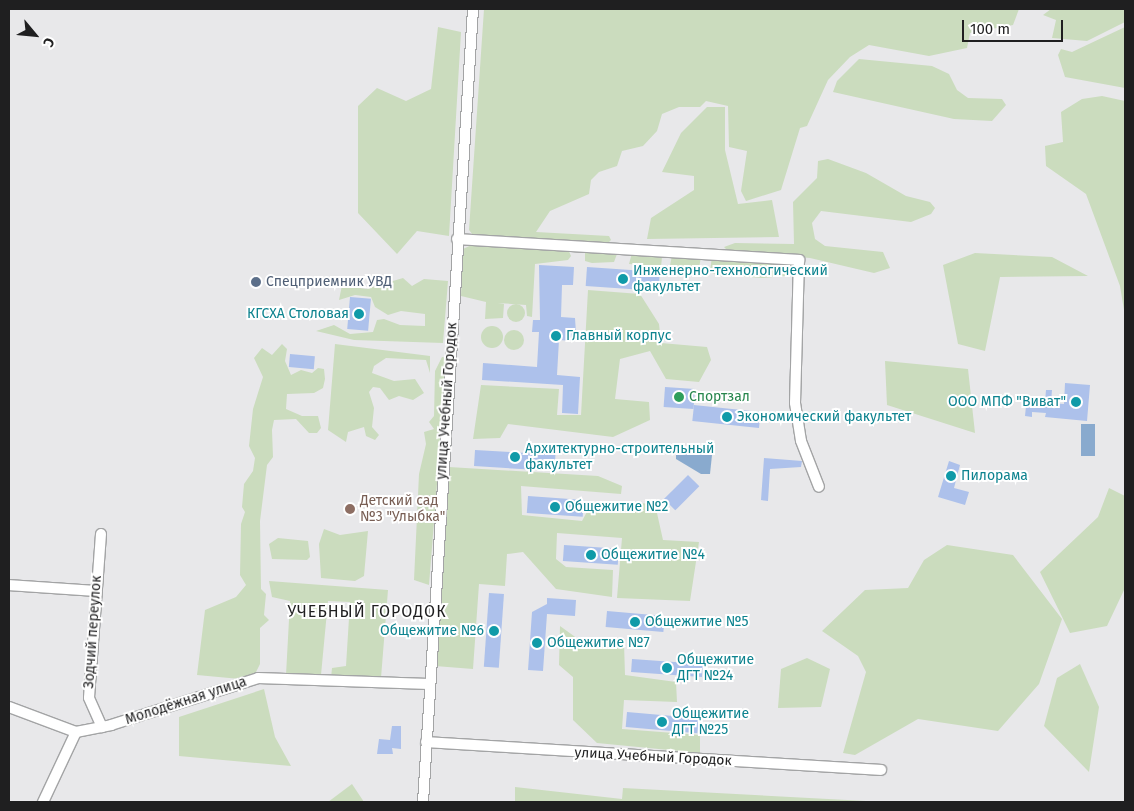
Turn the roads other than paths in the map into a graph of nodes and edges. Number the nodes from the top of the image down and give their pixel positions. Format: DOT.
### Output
graph roads {
  1 [pos="473,9"];
  2 [pos="458,239"];
  3 [pos="820,487"];
  4 [pos="101,534"];
  5 [pos="9,586"];
  6 [pos="95,591"];
  7 [pos="429,684"];
  8 [pos="9,707"];
  9 [pos="102,727"];
  10 [pos="76,732"];
  11 [pos="426,742"];
  12 [pos="881,770"];
  13 [pos="43,802"];
  14 [pos="423,802"];
  1 -- 2 [label="street, улица Учебный Городок"];
  2 -- 3 [label="street"];
  2 -- 7 [label="street, улица Учебный Городок"];
  4 -- 6 [label="street, Зодчий переулок"];
  5 -- 6 [label="street"];
  6 -- 9 [label="street, Зодчий переулок"];
  7 -- 9 [label="street, Молодёжная улица"];
  7 -- 11 [label="street, улица Учебный Городок"];
  8 -- 10 [label="street"];
  9 -- 10 [label="street, Молодёжная улица"];
  10 -- 13 [label="street"];
  11 -- 12 [label="street, улица Учебный Городок"];
  11 -- 14 [label="street, улица Учебный Городок"];
}
